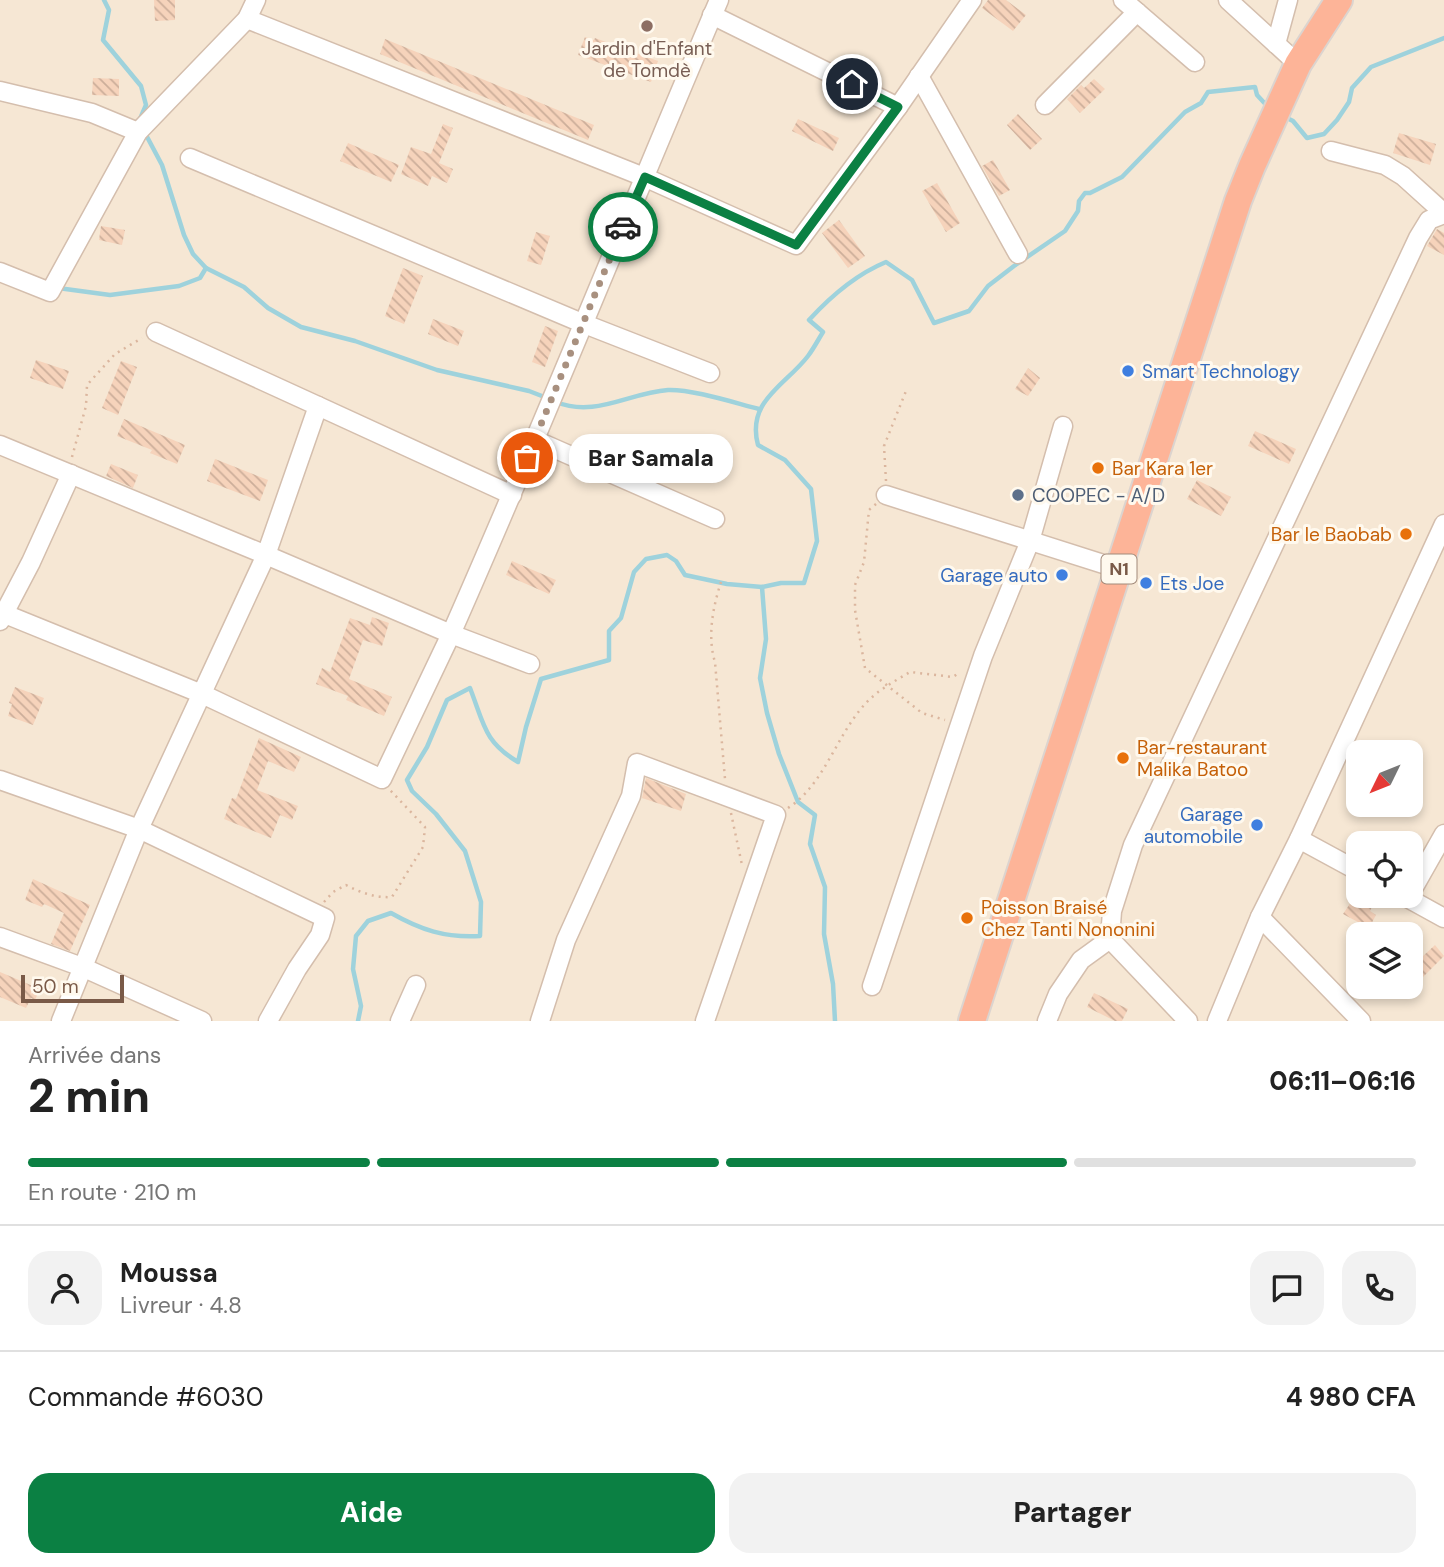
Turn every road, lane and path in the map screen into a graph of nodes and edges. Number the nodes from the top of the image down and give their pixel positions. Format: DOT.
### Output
graph roads {
  1 [pos="256,0"];
  2 [pos="972,0"];
  3 [pos="1123,0"];
  4 [pos="1228,0"];
  5 [pos="1339,0"];
  6 [pos="1287,3"];
  7 [pos="715,8"];
  8 [pos="1137,12"];
  9 [pos="247,19"];
  10 [pos="1276,44"];
  11 [pos="1195,62"];
  12 [pos="1298,64"];
  13 [pos="919,76"];
  14 [pos="0,92"];
  15 [pos="1045,105"];
  16 [pos="898,107"];
  17 [pos="138,132"];
  18 [pos="1331,151"];
  19 [pos="190,158"];
  20 [pos="645,177"];
  21 [pos="1444,213"];
  22 [pos="1017,254"];
  23 [pos="0,272"];
  24 [pos="582,323"];
  25 [pos="156,332"];
  26 [pos="710,373"];
  27 [pos="906,391"];
  28 [pos="318,406"];
  29 [pos="1063,426"];
  30 [pos="535,440"];
  31 [pos="0,445"];
  32 [pos="71,474"];
  33 [pos="512,495"];
  34 [pos="886,495"];
  35 [pos="715,519"];
  36 [pos="1444,524"];
  37 [pos="1030,541"];
  38 [pos="1439,547"];
  39 [pos="266,555"];
  40 [pos="1119,569"];
  41 [pos="721,582"];
  42 [pos="1,615"];
  43 [pos="451,634"];
  44 [pos="983,656"];
  45 [pos="530,664"];
  46 [pos="888,685"];
  47 [pos="202,694"];
  48 [pos="960,726"];
  49 [pos="382,779"];
  50 [pos="0,780"];
  51 [pos="727,797"];
  52 [pos="776,816"];
  53 [pos="139,829"];
  54 [pos="1444,834"];
  55 [pos="1299,839"];
  56 [pos="1346,864"];
  57 [pos="1423,870"];
  58 [pos="748,896"];
  59 [pos="1423,905"];
  60 [pos="1260,917"];
  61 [pos="325,918"];
  62 [pos="1444,918"];
  63 [pos="0,937"];
  64 [pos="1110,939"];
  65 [pos="82,967"];
  66 [pos="416,985"];
  67 [pos="872,986"];
  68 [pos="61,1021"];
  69 [pos="202,1021"];
  70 [pos="268,1021"];
  71 [pos="400,1021"];
  72 [pos="540,1021"];
  73 [pos="705,1021"];
  74 [pos="972,1021"];
  75 [pos="1047,1021"];
  76 [pos="1188,1021"];
  77 [pos="1217,1021"];
  78 [pos="1361,1021"];
  1 -- 9 [label="street"];
  2 -- 13 [label="street"];
  3 -- 8 [label="street"];
  4 -- 10 [label="street"];
  5 -- 12 [label="highway, N1"];
  6 -- 10 [label="street"];
  7 -- 16 [label="street"];
  7 -- 20 [label="street"];
  8 -- 11 [label="street"];
  8 -- 15 [label="street"];
  9 -- 17 [label="street"];
  9 -- 20 [label="street"];
  10 -- 12 [label="street"];
  12 -- 40 [label="highway, N1"];
  13 -- 16 [label="street"];
  13 -- 22 [label="street"];
  14 -- 17 [label="street"];
  16 -- 20 [label="street"];
  17 -- 23 [label="street"];
  18 -- 21 [label="street"];
  19 -- 24 [label="street"];
  20 -- 24 [label="street"];
  21 -- 64 [label="street"];
  24 -- 26 [label="street"];
  24 -- 30 [label="street"];
  25 -- 28 [label="street"];
  25 -- 32 [label="path"];
  27 -- 34 [label="path"];
  28 -- 33 [label="street"];
  28 -- 39 [label="street"];
  29 -- 37 [label="street"];
  30 -- 33 [label="street"];
  30 -- 35 [label="street"];
  31 -- 32 [label="street"];
  32 -- 39 [label="street"];
  32 -- 42 [label="street"];
  33 -- 43 [label="street"];
  34 -- 37 [label="street"];
  34 -- 46 [label="path"];
  36 -- 38 [label="street"];
  37 -- 40 [label="street"];
  37 -- 44 [label="street"];
  38 -- 55 [label="street"];
  39 -- 43 [label="street"];
  39 -- 47 [label="street"];
  40 -- 74 [label="highway, N1"];
  41 -- 51 [label="path"];
  42 -- 47 [label="street"];
  43 -- 45 [label="street"];
  43 -- 49 [label="street"];
  44 -- 46 [label="path"];
  44 -- 48 [label="street"];
  46 -- 48 [label="path"];
  46 -- 52 [label="path"];
  47 -- 49 [label="street"];
  47 -- 53 [label="street"];
  48 -- 67 [label="street"];
  49 -- 61 [label="path"];
  50 -- 53 [label="street"];
  51 -- 52 [label="street"];
  51 -- 58 [label="path"];
  51 -- 72 [label="street"];
  52 -- 58 [label="street"];
  53 -- 61 [label="street"];
  53 -- 65 [label="street"];
  54 -- 57 [label="street"];
  55 -- 56 [label="street"];
  55 -- 60 [label="street"];
  58 -- 73 [label="street"];
  59 -- 62 [label="street"];
  60 -- 77 [label="street"];
  60 -- 78 [label="street"];
  61 -- 70 [label="street"];
  63 -- 65 [label="street"];
  64 -- 75 [label="street"];
  64 -- 76 [label="street"];
  65 -- 68 [label="street"];
  65 -- 69 [label="street"];
  66 -- 71 [label="street"];
}
